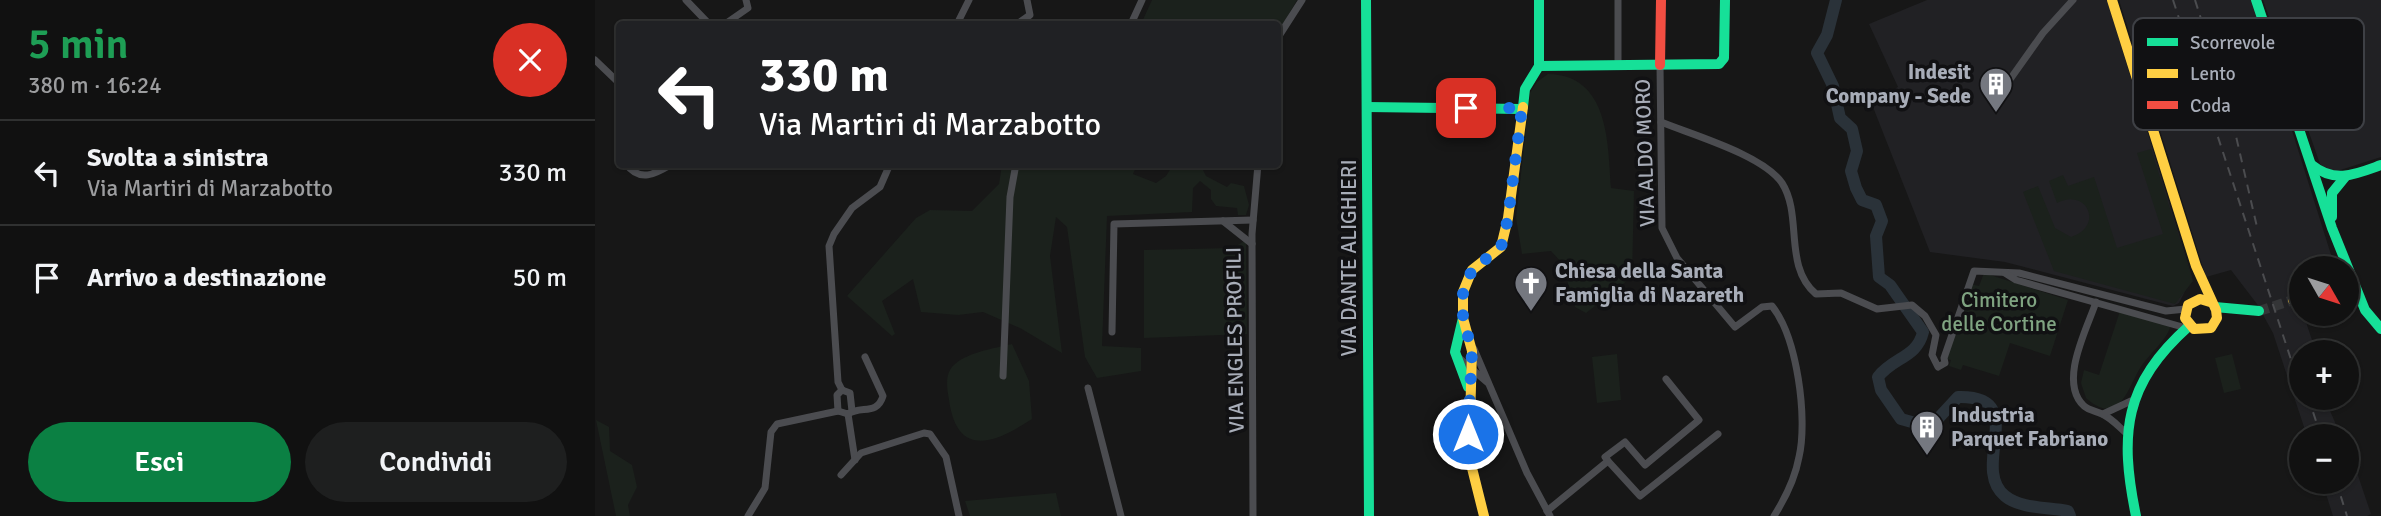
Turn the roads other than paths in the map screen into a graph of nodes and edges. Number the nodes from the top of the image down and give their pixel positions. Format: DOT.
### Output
graph roads {
  1 [pos="686,0"];
  2 [pos="746,0"];
  3 [pos="969,0"];
  4 [pos="1027,0"];
  5 [pos="1142,0"];
  6 [pos="1302,0"];
  7 [pos="1539,0"];
  8 [pos="1618,0"];
  9 [pos="1661,0"];
  10 [pos="1725,0"];
  11 [pos="2073,0"];
  12 [pos="2112,0"];
  13 [pos="2256,0"];
  14 [pos="1363,1"];
  15 [pos="2262,18"];
  16 [pos="706,21"];
  17 [pos="729,21"];
  18 [pos="958,21"];
  19 [pos="1021,21"];
  20 [pos="1132,21"];
  21 [pos="1281,33"];
  22 [pos="595,60"];
  23 [pos="1618,65"];
  24 [pos="1660,65"];
  25 [pos="1539,66"];
  26 [pos="2133,66"];
  27 [pos="2011,78"];
  28 [pos="616,80"];
  29 [pos="1367,107"];
  30 [pos="1522,108"];
  31 [pos="1661,122"];
  32 [pos="2153,130"];
  33 [pos="2299,130"];
  34 [pos="2309,162"];
  35 [pos="2381,165"];
  36 [pos="630,168"];
  37 [pos="664,168"];
  38 [pos="888,168"];
  39 [pos="1015,168"];
  40 [pos="1258,168"];
  41 [pos="2345,177"];
  42 [pos="1253,220"];
  43 [pos="1223,221"];
  44 [pos="2332,228"];
  45 [pos="1252,244"];
  46 [pos="2343,256"];
  47 [pos="2197,269"];
  48 [pos="2001,271"];
  49 [pos="2359,295"];
  50 [pos="2195,300"];
  51 [pos="2096,302"];
  52 [pos="2213,305"];
  53 [pos="2186,309"];
  54 [pos="2259,311"];
  55 [pos="1463,318"];
  56 [pos="2187,327"];
  57 [pos="2381,328"];
  58 [pos="1112,332"];
  59 [pos="1471,343"];
  60 [pos="1457,351"];
  61 [pos="865,357"];
  62 [pos="1471,368"];
  63 [pos="1003,376"];
  64 [pos="1666,380"];
  65 [pos="1488,382"];
  66 [pos="1089,388"];
  67 [pos="1469,388"];
  68 [pos="842,390"];
  69 [pos="2131,401"];
  70 [pos="838,411"];
  71 [pos="850,413"];
  72 [pos="2103,414"];
  73 [pos="2125,432"];
  74 [pos="1718,434"];
  75 [pos="855,460"];
  76 [pos="1608,461"];
  77 [pos="841,475"];
  78 [pos="1548,513"];
  79 [pos="748,516"];
  80 [pos="959,516"];
  81 [pos="1121,516"];
  82 [pos="1253,516"];
  83 [pos="1369,516"];
  84 [pos="1484,516"];
  85 [pos="1774,516"];
  86 [pos="2136,516"];
  1 -- 16 [label="street"];
  2 -- 17 [label="street"];
  3 -- 18 [label="street"];
  4 -- 19 [label="street"];
  5 -- 20 [label="street"];
  6 -- 21 [label="street"];
  7 -- 25 [label="street"];
  8 -- 23 [label="street"];
  9 -- 24 [label="street"];
  10 -- 24 [label="street"];
  11 -- 27 [label="street"];
  12 -- 26 [label="street"];
  13 -- 15 [label="street"];
  14 -- 29 [label="street, VIA DANTE ALIGHIERI"];
  22 -- 28 [label="street"];
  23 -- 24 [label="street"];
  23 -- 25 [label="street"];
  24 -- 31 [label="street, VIA ALDO MORO"];
  25 -- 30 [label="street"];
  29 -- 30 [label="street"];
  29 -- 83 [label="street, VIA DANTE ALIGHIERI"];
  30 -- 55 [label="street"];
  31 -- 48 [label="street"];
  31 -- 85 [label="street, VIA ALDO MORO"];
  32 -- 47 [label="street"];
  33 -- 34 [label="street"];
  34 -- 41 [label="street"];
  34 -- 44 [label="street"];
  35 -- 41 [label="street"];
  36 -- 37 [label="street"];
  38 -- 68 [label="street"];
  39 -- 63 [label="street"];
  40 -- 42 [label="street, VIA ENGLES PROFILI"];
  41 -- 44 [label="street"];
  42 -- 43 [label="street"];
  42 -- 45 [label="street, VIA ENGLES PROFILI"];
  43 -- 45 [label="street"];
  43 -- 58 [label="street"];
  44 -- 46 [label="street"];
  45 -- 82 [label="street, VIA ENGLES PROFILI"];
  47 -- 50 [label="street"];
  47 -- 52 [label="street"];
  48 -- 51 [label="street"];
  48 -- 53 [label="street"];
  49 -- 57 [label="street"];
  50 -- 52 [label="street"];
  50 -- 53 [label="street"];
  51 -- 56 [label="street"];
  51 -- 72 [label="street"];
  52 -- 54 [label="street"];
  52 -- 56 [label="street"];
  53 -- 56 [label="street"];
  55 -- 59 [label="street"];
  55 -- 60 [label="street"];
  56 -- 69 [label="street"];
  59 -- 60 [label="street"];
  59 -- 62 [label="street"];
  59 -- 65 [label="street"];
  60 -- 62 [label="street"];
  60 -- 67 [label="street"];
  61 -- 71 [label="street"];
  62 -- 65 [label="street"];
  62 -- 67 [label="street"];
  64 -- 76 [label="street"];
  65 -- 78 [label="street"];
  66 -- 81 [label="street"];
  67 -- 84 [label="street"];
  68 -- 70 [label="street"];
  68 -- 71 [label="street"];
  69 -- 72 [label="street"];
  69 -- 73 [label="street"];
  70 -- 71 [label="street"];
  70 -- 79 [label="street"];
  71 -- 75 [label="street"];
  72 -- 73 [label="street"];
  73 -- 86 [label="street"];
  74 -- 76 [label="street"];
  75 -- 77 [label="street"];
  75 -- 80 [label="street"];
  76 -- 78 [label="street"];
}
